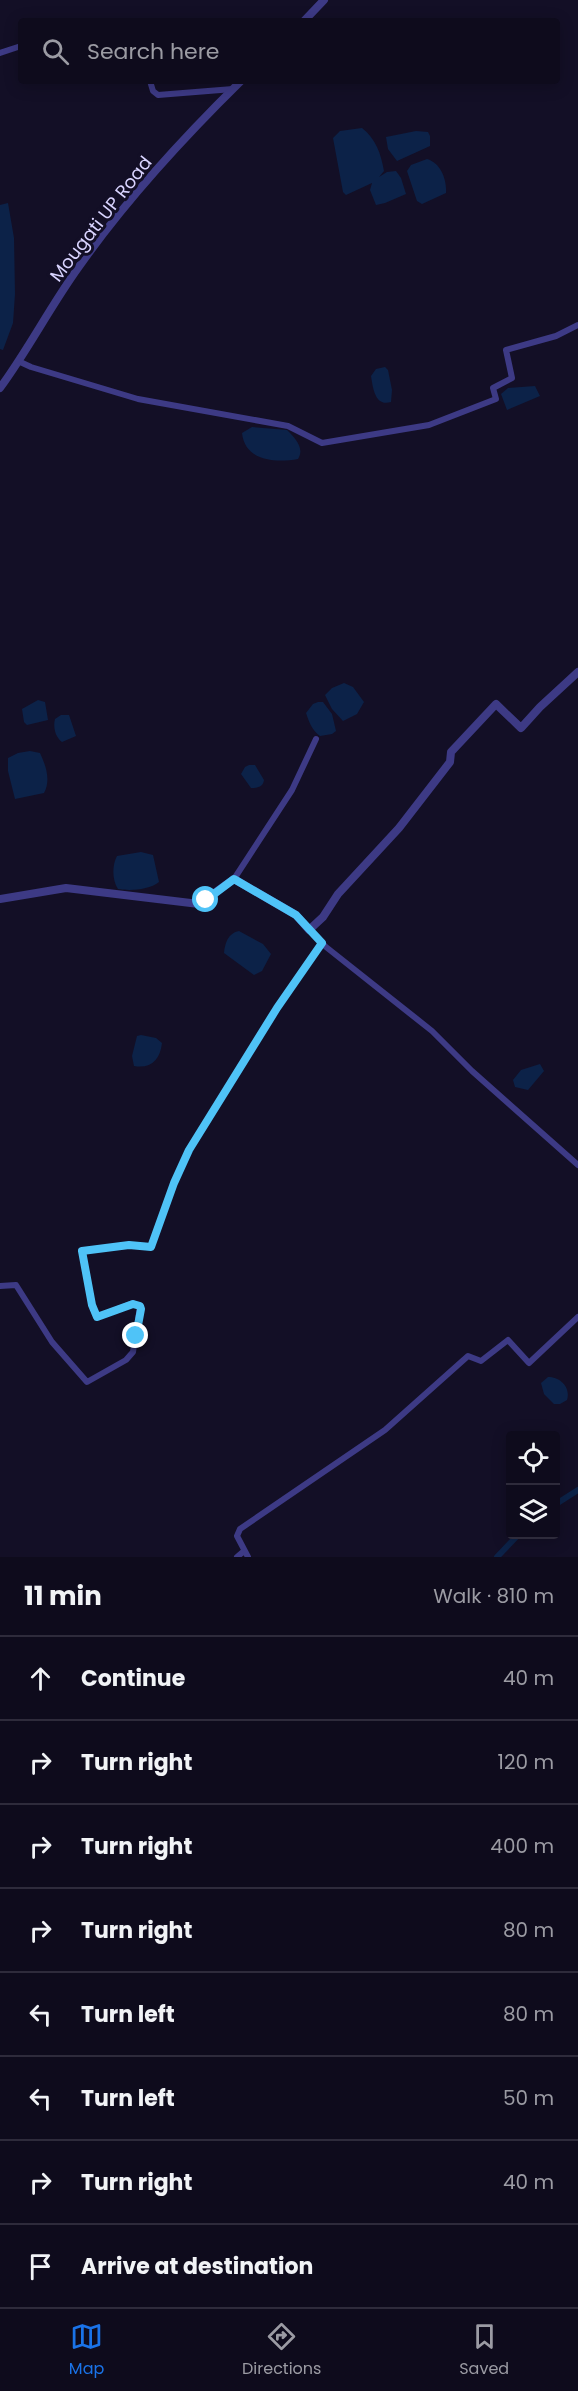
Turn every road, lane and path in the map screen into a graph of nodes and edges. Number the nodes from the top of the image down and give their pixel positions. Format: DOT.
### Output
graph roads {
  1 [pos="324,0"];
  2 [pos="307,18"];
  3 [pos="18,47"];
  4 [pos="0,53"];
  5 [pos="151,84"];
  6 [pos="238,84"];
  7 [pos="233,89"];
  8 [pos="578,325"];
  9 [pos="18,361"];
  10 [pos="0,388"];
  11 [pos="578,672"];
  12 [pos="316,739"];
  13 [pos="234,879"];
  14 [pos="0,899"];
  15 [pos="309,930"];
  16 [pos="322,943"];
  17 [pos="578,1165"];
  18 [pos="0,1286"];
  19 [pos="578,1317"];
  20 [pos="246,1554"];
  21 [pos="237,1557"];
  1 -- 2 [label="street"];
  3 -- 4 [label="street"];
  5 -- 7 [label="street"];
  6 -- 7 [label="street, Mougati UP Road"];
  7 -- 9 [label="street, Mougati UP Road"];
  8 -- 9 [label="street"];
  9 -- 10 [label="street, Mougati UP Road"];
  11 -- 15 [label="street"];
  12 -- 13 [label="street"];
  13 -- 14 [label="street"];
  13 -- 15 [label="street"];
  15 -- 16 [label="street"];
  16 -- 17 [label="street"];
  16 -- 18 [label="street"];
  19 -- 20 [label="street"];
  20 -- 21 [label="street"];
}
